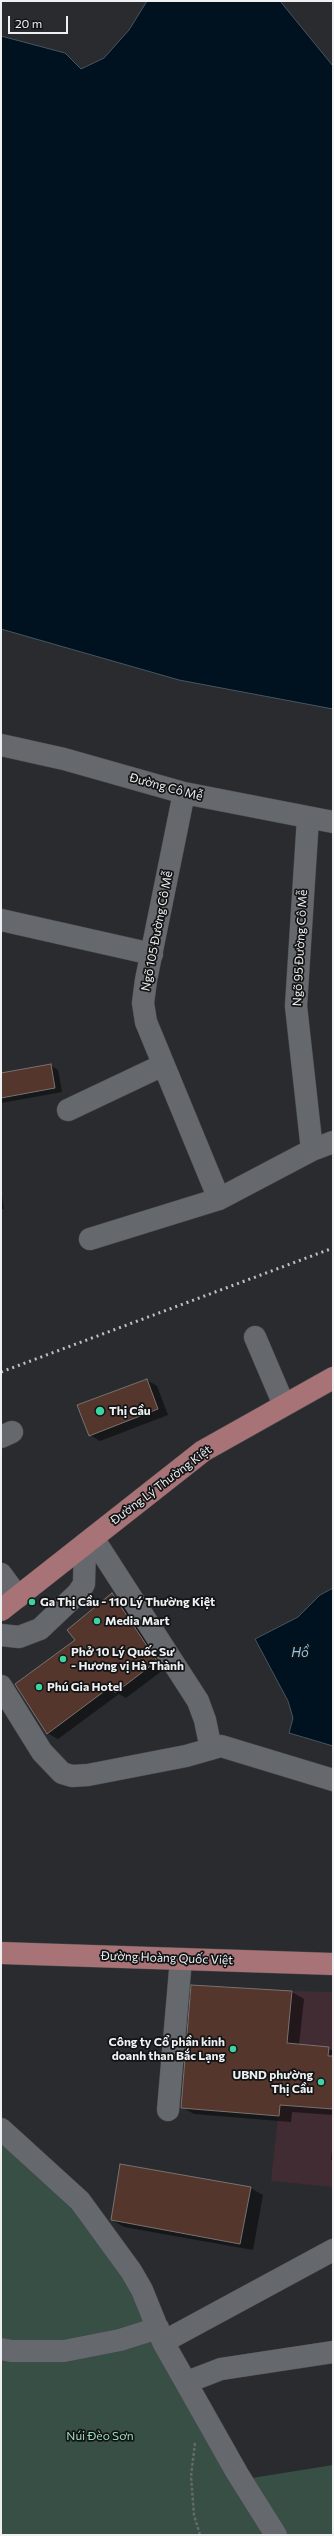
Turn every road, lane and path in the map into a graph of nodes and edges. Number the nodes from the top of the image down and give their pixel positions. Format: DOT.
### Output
graph roads {
  1 [pos="1,745"];
  2 [pos="184,793"];
  3 [pos="308,818"];
  4 [pos="333,822"];
  5 [pos="1,920"];
  6 [pos="152,954"];
  7 [pos="163,1065"];
  8 [pos="68,1110"];
  9 [pos="333,1142"];
  10 [pos="312,1150"];
  11 [pos="219,1199"];
  12 [pos="90,1239"];
  13 [pos="255,1337"];
  14 [pos="333,1378"];
  15 [pos="284,1405"];
  16 [pos="89,1541"];
  17 [pos="1,1574"];
  18 [pos="9,1603"];
  19 [pos="1,1635"];
  20 [pos="1,1686"];
  21 [pos="211,1748"];
  22 [pos="333,1780"];
  23 [pos="1,1953"];
  24 [pos="181,1959"];
  25 [pos="333,1964"];
  26 [pos="168,2110"];
  27 [pos="1,2129"];
  28 [pos="333,2250"];
  29 [pos="161,2335"];
  30 [pos="1,2349"];
  31 [pos="333,2352"];
  32 [pos="187,2382"];
  33 [pos="204,2412"];
  34 [pos="200,2535"];
  35 [pos="276,2535"];
  1 -- 2 [label="street, Đường Cô Mễ"];
  2 -- 3 [label="street, Đường Cô Mễ"];
  2 -- 6 [label="street, Ngõ 105 Đường Cô Mễ"];
  3 -- 4 [label="street, Đường Cô Mễ"];
  3 -- 10 [label="street, Ngõ 95 Đường Cô Mễ"];
  5 -- 6 [label="street"];
  6 -- 7 [label="street, Ngõ 105 Đường Cô Mễ"];
  7 -- 8 [label="street"];
  7 -- 11 [label="street, Ngõ 105 Đường Cô Mễ"];
  9 -- 10 [label="street"];
  10 -- 11 [label="street"];
  11 -- 12 [label="street"];
  13 -- 15 [label="street"];
  14 -- 15 [label="main road, Đường Lý Thường Kiệt"];
  15 -- 16 [label="main road, Đường Lý Thường Kiệt"];
  16 -- 18 [label="main road, Đường Lý Thường Kiệt"];
  16 -- 19 [label="street"];
  16 -- 21 [label="street"];
  17 -- 18 [label="street"];
  20 -- 21 [label="street"];
  21 -- 22 [label="street"];
  23 -- 24 [label="main road, Đường Hoàng Quốc Việt"];
  24 -- 25 [label="main road, Đường Hoàng Quốc Việt"];
  24 -- 26 [label="street"];
  27 -- 29 [label="street"];
  28 -- 29 [label="street"];
  29 -- 30 [label="street"];
  29 -- 32 [label="street"];
  31 -- 32 [label="street"];
  32 -- 33 [label="street"];
  33 -- 34 [label="path"];
  33 -- 35 [label="street"];
}
